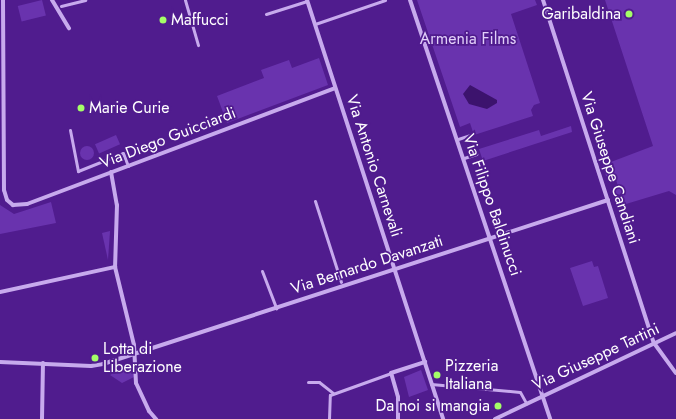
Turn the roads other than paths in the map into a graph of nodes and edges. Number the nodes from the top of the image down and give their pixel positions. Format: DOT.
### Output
graph roads {
  1 [pos="52,0"];
  2 [pos="85,0"];
  3 [pos="185,0"];
  4 [pos="307,0"];
  5 [pos="385,0"];
  6 [pos="410,0"];
  7 [pos="543,0"];
  8 [pos="3,1"];
  9 [pos="61,6"];
  10 [pos="266,14"];
  11 [pos="315,24"];
  12 [pos="69,28"];
  13 [pos="198,45"];
  14 [pos="335,88"];
  15 [pos="70,130"];
  16 [pos="470,135"];
  17 [pos="458,139"];
  18 [pos="476,154"];
  19 [pos="464,158"];
  20 [pos="128,166"];
  21 [pos="111,172"];
  22 [pos="608,200"];
  23 [pos="316,201"];
  24 [pos="491,237"];
  25 [pos="115,266"];
  26 [pos="394,269"];
  27 [pos="262,271"];
  28 [pos="341,282"];
  29 [pos="0,292"];
  30 [pos="276,308"];
  31 [pos="676,333"];
  32 [pos="654,343"];
  33 [pos="135,354"];
  34 [pos="0,362"];
  35 [pos="424,362"];
  36 [pos="43,363"];
  37 [pos="391,373"];
  38 [pos="676,373"];
  39 [pos="308,382"];
  40 [pos="431,384"];
  41 [pos="333,393"];
  42 [pos="542,396"];
  43 [pos="526,403"];
  44 [pos="42,419"];
  45 [pos="156,419"];
  46 [pos="329,419"];
  47 [pos="398,419"];
  48 [pos="443,419"];
  49 [pos="495,419"];
  50 [pos="550,419"];
  1 -- 12 [label="street"];
  2 -- 9 [label="lane"];
  3 -- 13 [label="lane"];
  4 -- 10 [label="lane"];
  4 -- 11 [label="street, Via Antonio Carnevali"];
  5 -- 11 [label="lane"];
  6 -- 17 [label="street, Via Filippo Baldinucci"];
  7 -- 22 [label="street, Via Giuseppe Candiani"];
  8 -- 21 [label="street, Via Diego Guicciardi"];
  11 -- 14 [label="street, Via Antonio Carnevali"];
  14 -- 20 [label="street, Via Diego Guicciardi"];
  14 -- 26 [label="street, Via Antonio Carnevali"];
  15 -- 20 [label="lane"];
  16 -- 17 [label="lane"];
  17 -- 19 [label="street, Via Filippo Baldinucci"];
  18 -- 19 [label="lane"];
  19 -- 24 [label="street, Via Filippo Baldinucci"];
  20 -- 21 [label="street, Via Diego Guicciardi"];
  21 -- 25 [label="street"];
  22 -- 24 [label="street, Via Bernardo Davanzati"];
  22 -- 32 [label="street, Via Giuseppe Candiani"];
  23 -- 28 [label="lane"];
  24 -- 26 [label="street, Via Bernardo Davanzati"];
  24 -- 42 [label="street, Via Filippo Baldinucci"];
  25 -- 29 [label="street"];
  25 -- 33 [label="street"];
  26 -- 30 [label="street, Via Bernardo Davanzati"];
  26 -- 35 [label="street, Via Antonio Carnevali"];
  27 -- 30 [label="lane"];
  30 -- 33 [label="street, Via Bernardo Davanzati"];
  31 -- 32 [label="street, Via Giuseppe Tartini"];
  32 -- 38 [label="street, Via Giuseppe Candiani"];
  32 -- 42 [label="street, Via Giuseppe Tartini"];
  33 -- 36 [label="street, Via Bernardo Davanzati"];
  33 -- 45 [label="street"];
  34 -- 36 [label="street, Via Bernardo Davanzati"];
  35 -- 37 [label="street"];
  35 -- 40 [label="street, Via Antonio Carnevali"];
  36 -- 44 [label="street"];
  37 -- 41 [label="lane"];
  37 -- 47 [label="street"];
  39 -- 41 [label="lane"];
  40 -- 43 [label="lane, Via Giuseppe Tartini"];
  40 -- 48 [label="street, Via Antonio Carnevali"];
  41 -- 46 [label="lane"];
  42 -- 43 [label="street, Via Giuseppe Tartini"];
  42 -- 50 [label="street, Via Filippo Baldinucci"];
  43 -- 49 [label="street, Via Giuseppe Tartini"];
}
